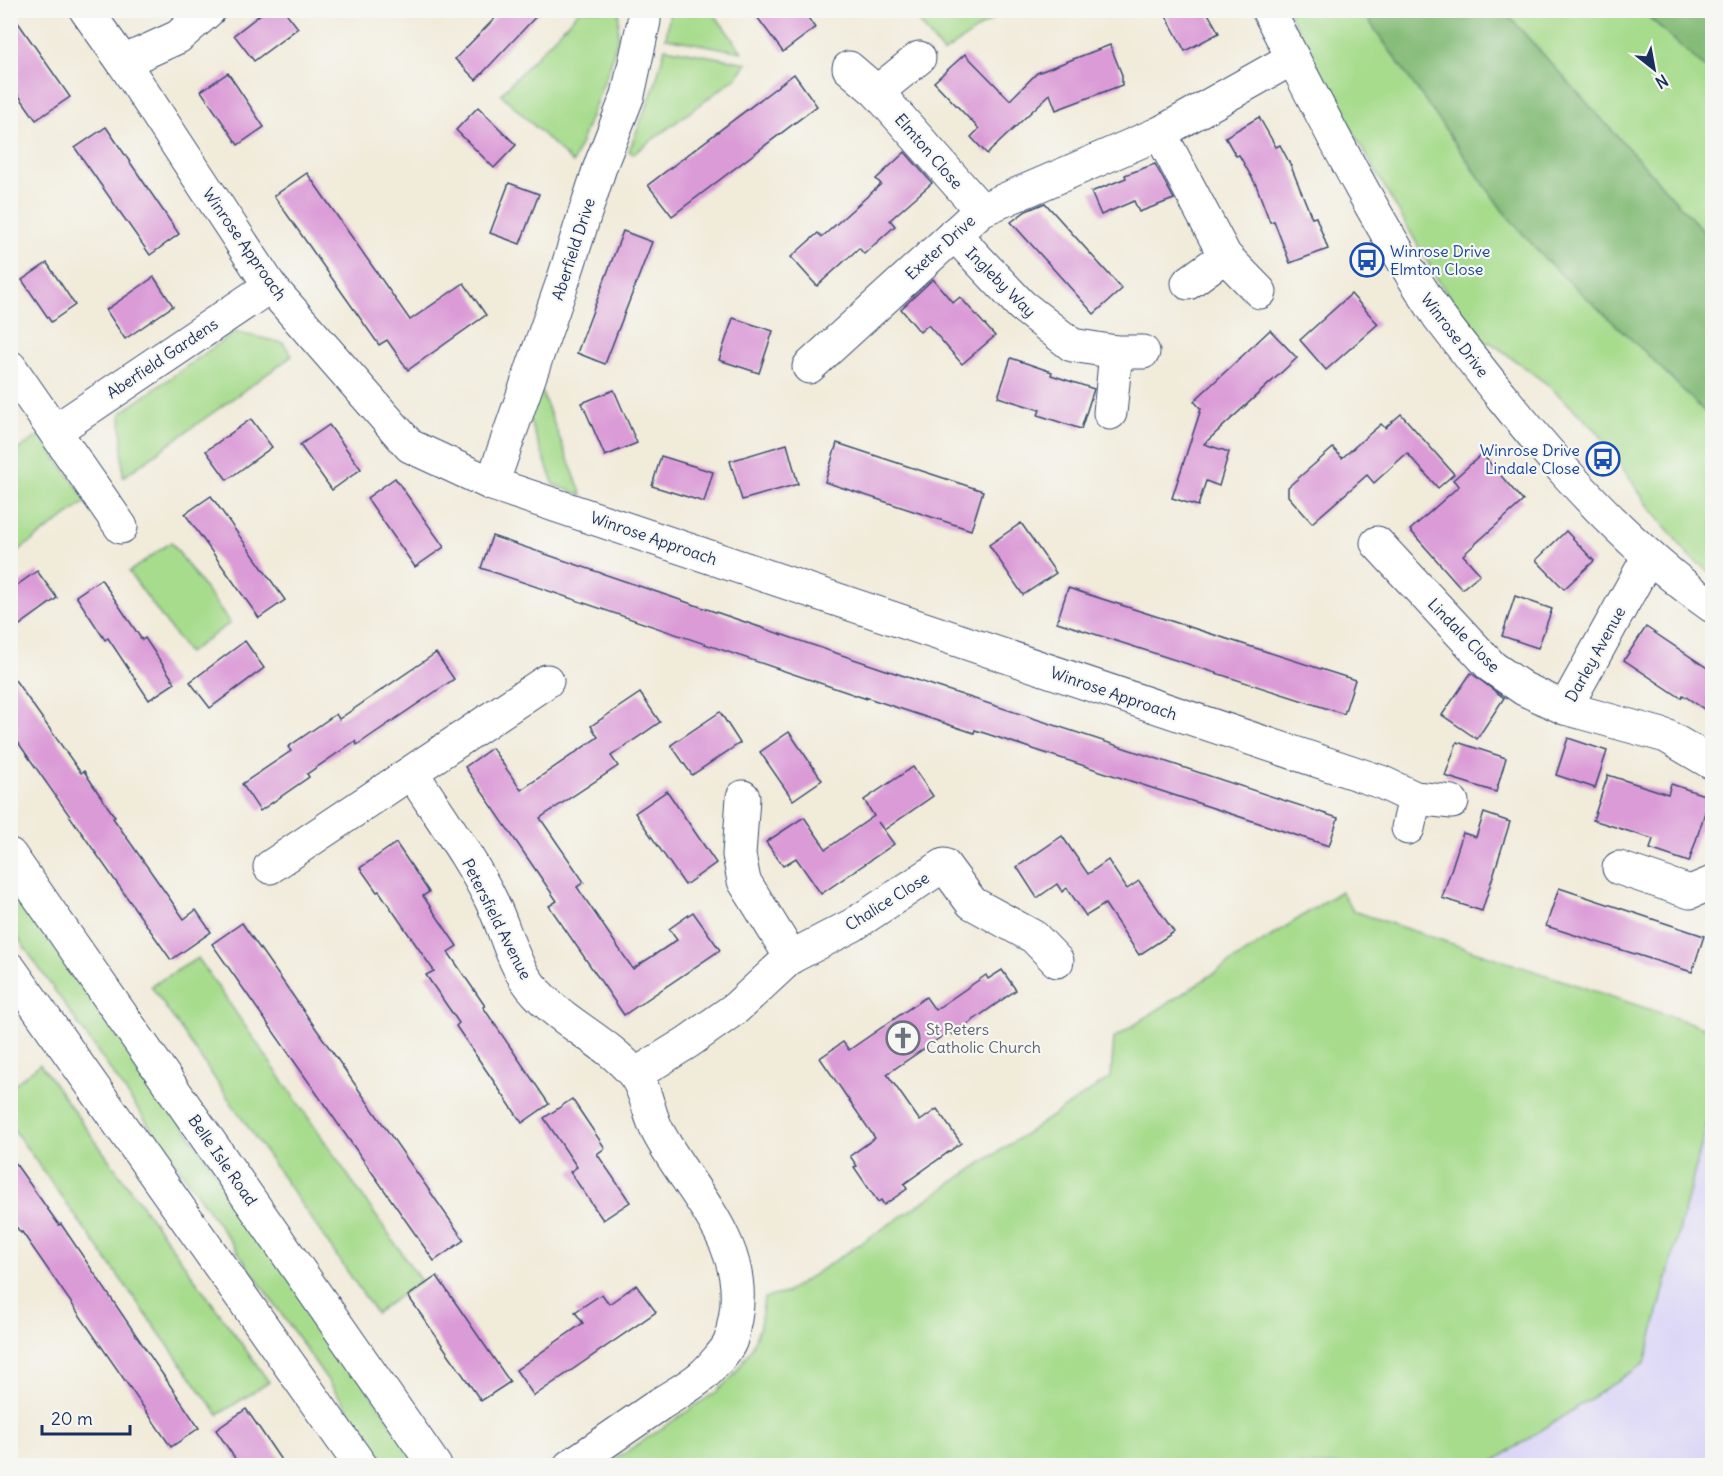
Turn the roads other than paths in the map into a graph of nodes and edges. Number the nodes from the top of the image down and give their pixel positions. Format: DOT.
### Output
graph roads {
  1 [pos="86,10"];
  2 [pos="209,10"];
  3 [pos="644,10"];
  4 [pos="1268,10"];
  5 [pos="919,58"];
  6 [pos="1293,58"];
  7 [pos="123,62"];
  8 [pos="849,68"];
  9 [pos="877,92"];
  10 [pos="1160,133"];
  11 [pos="981,210"];
  12 [pos="954,234"];
  13 [pos="1225,256"];
  14 [pos="1188,283"];
  15 [pos="270,286"];
  16 [pos="1260,292"];
  17 [pos="10,367"];
  18 [pos="809,367"];
  19 [pos="1110,413"];
  20 [pos="55,431"];
  21 [pos="492,484"];
  22 [pos="121,527"];
  23 [pos="1377,543"];
  24 [pos="1649,556"];
  25 [pos="1713,606"];
  26 [pos="547,681"];
  27 [pos="1565,708"];
  28 [pos="1713,763"];
  29 [pos="412,773"];
  30 [pos="743,797"];
  31 [pos="1452,802"];
  32 [pos="10,855"];
  33 [pos="270,867"];
  34 [pos="1619,868"];
  35 [pos="1713,883"];
  36 [pos="790,957"];
  37 [pos="1057,961"];
  38 [pos="10,969"];
  39 [pos="635,1075"];
  40 [pos="361,1466"];
  41 [pos="435,1466"];
  42 [pos="570,1466"];
  1 -- 7 [label="street, Winrose Approach"];
  2 -- 7 [label="street"];
  3 -- 21 [label="street, Aberfield Drive"];
  4 -- 6 [label="street, Winrose Drive"];
  5 -- 9 [label="street"];
  6 -- 10 [label="street, Exeter Drive"];
  6 -- 24 [label="street, Winrose Drive"];
  7 -- 15 [label="street, Winrose Approach"];
  8 -- 9 [label="street, Elmton Close"];
  9 -- 11 [label="street, Elmton Close"];
  10 -- 11 [label="street, Exeter Drive"];
  10 -- 13 [label="street"];
  11 -- 12 [label="street, Exeter Drive"];
  12 -- 18 [label="street, Exeter Drive"];
  12 -- 19 [label="street, Ingleby Way"];
  13 -- 14 [label="street"];
  13 -- 16 [label="street"];
  15 -- 20 [label="street, Aberfield Gardens"];
  15 -- 21 [label="street, Winrose Approach"];
  17 -- 20 [label="street"];
  20 -- 22 [label="street"];
  21 -- 31 [label="street, Winrose Approach"];
  23 -- 27 [label="street, Lindale Close"];
  24 -- 25 [label="street, Winrose Drive"];
  24 -- 27 [label="street, Darley Avenue"];
  26 -- 29 [label="street"];
  27 -- 28 [label="street, Darley Avenue"];
  29 -- 33 [label="street"];
  29 -- 39 [label="street, Petersfield Avenue"];
  30 -- 36 [label="street"];
  32 -- 41 [label="street, Belle Isle Road"];
  34 -- 35 [label="street"];
  36 -- 37 [label="street, Chalice Close"];
  36 -- 39 [label="street, Chalice Close"];
  38 -- 40 [label="street"];
  39 -- 42 [label="street, Petersfield Avenue"];
}
